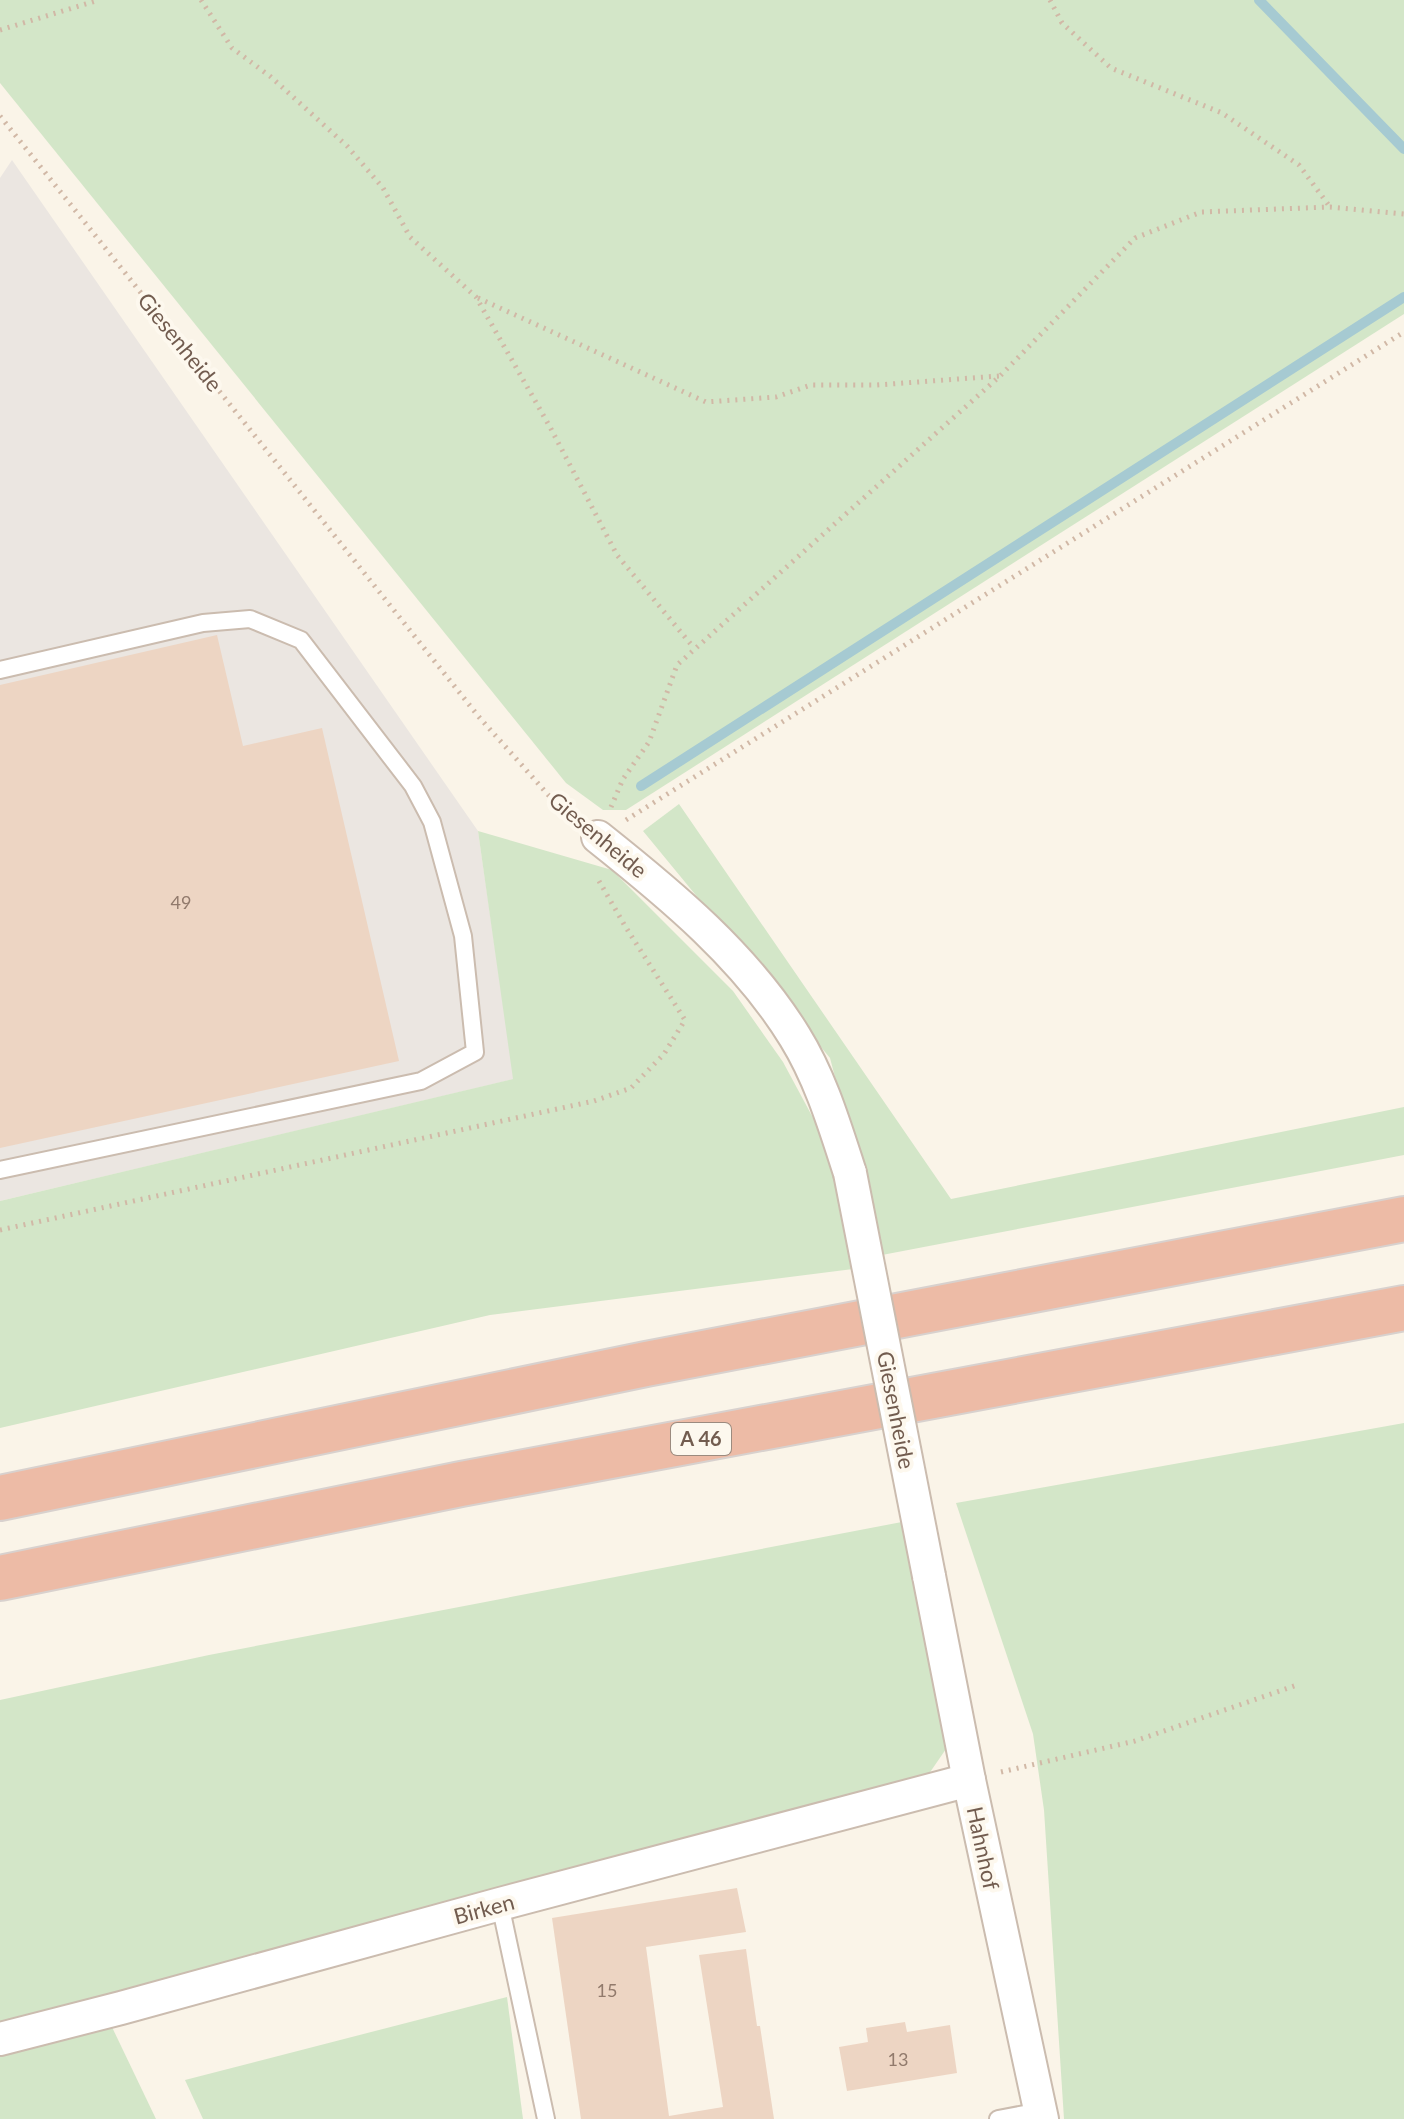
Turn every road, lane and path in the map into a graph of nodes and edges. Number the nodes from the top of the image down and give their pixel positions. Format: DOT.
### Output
graph roads {
  1 [pos="99,0"];
  2 [pos="201,0"];
  3 [pos="1050,0"];
  4 [pos="0,30"];
  5 [pos="0,116"];
  6 [pos="1330,207"];
  7 [pos="1404,214"];
  8 [pos="476,297"];
  9 [pos="1404,332"];
  10 [pos="1000,376"];
  11 [pos="694,648"];
  12 [pos="0,670"];
  13 [pos="598,837"];
  14 [pos="0,1170"];
  15 [pos="1404,1219"];
  16 [pos="0,1230"];
  17 [pos="1404,1308"];
  18 [pos="0,1498"];
  19 [pos="929,1576"];
  20 [pos="0,1578"];
  21 [pos="1297,1685"];
  22 [pos="969,1780"];
  23 [pos="500,1904"];
  24 [pos="0,2039"];
  25 [pos="1041,2115"];
  26 [pos="546,2119"];
  27 [pos="998,2119"];
  1 -- 4 [label="path"];
  2 -- 8 [label="path"];
  3 -- 6 [label="path"];
  5 -- 13 [label="path, Giesenheide"];
  6 -- 7 [label="path"];
  6 -- 10 [label="path"];
  8 -- 10 [label="path"];
  8 -- 11 [label="path"];
  9 -- 13 [label="path"];
  10 -- 11 [label="path"];
  11 -- 13 [label="path"];
  12 -- 14 [label="lane"];
  13 -- 16 [label="path"];
  13 -- 19 [label="street, Giesenheide, bridge"];
  15 -- 18 [label="highway"];
  17 -- 20 [label="highway, A 46"];
  19 -- 22 [label="street, Hahnhof"];
  21 -- 22 [label="path"];
  22 -- 23 [label="street, Birken"];
  22 -- 25 [label="street, Hahnhof"];
  23 -- 24 [label="street, Birken"];
  23 -- 26 [label="lane"];
  25 -- 27 [label="lane"];
}
